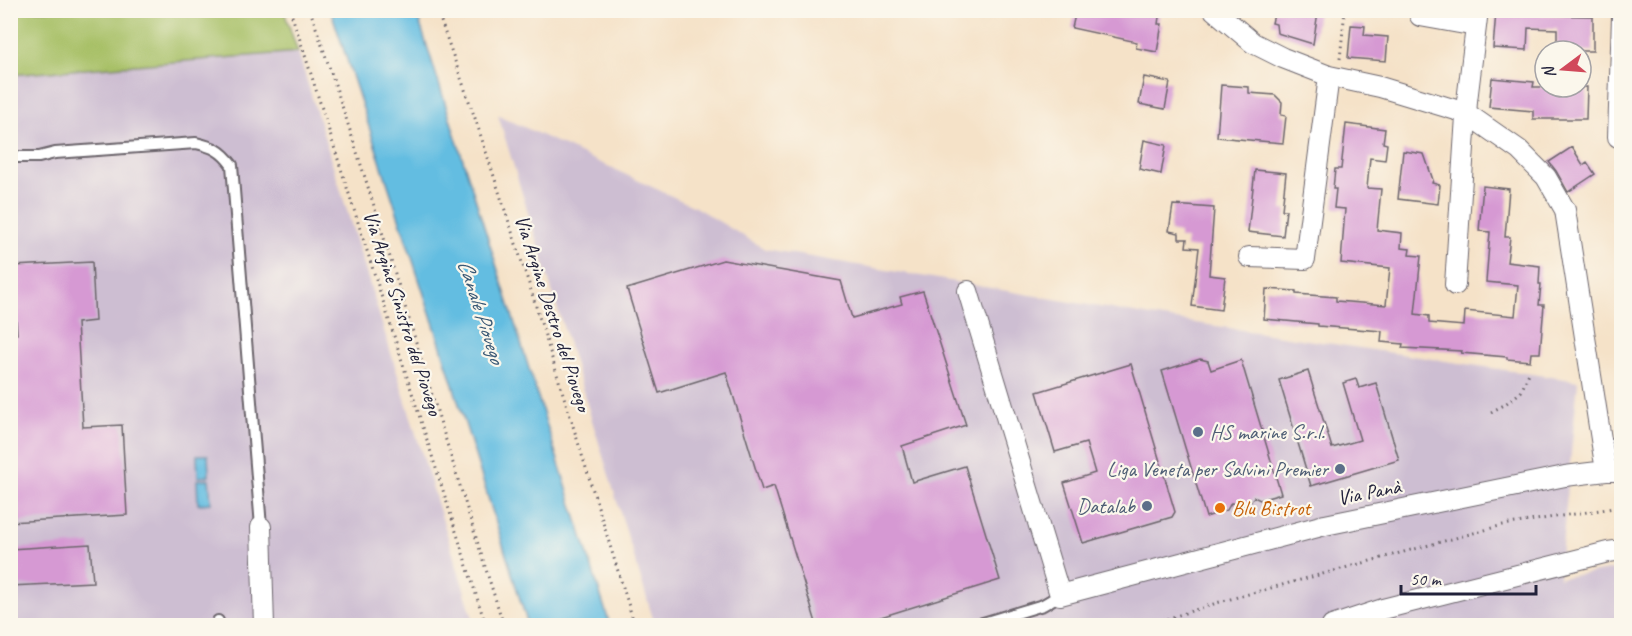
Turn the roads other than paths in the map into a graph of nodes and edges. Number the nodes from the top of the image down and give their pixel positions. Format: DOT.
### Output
graph roads {
  1 [pos="1214,10"];
  2 [pos="1421,10"];
  3 [pos="1622,16"];
  4 [pos="1477,18"];
  5 [pos="1334,77"];
  6 [pos="1466,113"];
  7 [pos="1622,137"];
  8 [pos="10,157"];
  9 [pos="1249,257"];
  10 [pos="1455,285"];
  11 [pos="968,291"];
  12 [pos="1614,471"];
  13 [pos="261,527"];
  14 [pos="1615,551"];
  15 [pos="1060,595"];
  16 [pos="264,626"];
  17 [pos="973,626"];
  18 [pos="1332,626"];
  1 -- 5 [label="street, Via Panà"];
  2 -- 4 [label="street"];
  3 -- 7 [label="street"];
  4 -- 6 [label="street"];
  5 -- 6 [label="street, Via Panà"];
  5 -- 9 [label="street"];
  6 -- 10 [label="street"];
  6 -- 12 [label="street, Via Panà"];
  8 -- 13 [label="lane"];
  11 -- 15 [label="street"];
  12 -- 15 [label="street, Via Panà"];
  13 -- 16 [label="street"];
  14 -- 18 [label="street"];
  15 -- 17 [label="lane"];
}
